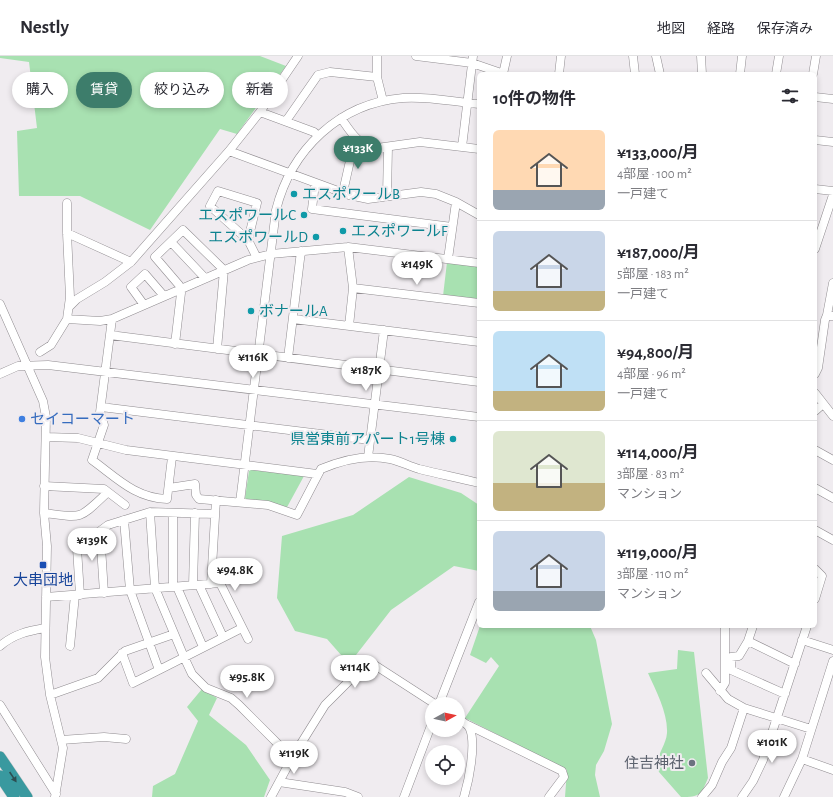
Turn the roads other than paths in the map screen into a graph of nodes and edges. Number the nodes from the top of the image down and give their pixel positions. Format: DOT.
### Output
graph roads {
  1 [pos="298,56"];
  2 [pos="377,56"];
  3 [pos="416,56"];
  4 [pos="507,56"];
  5 [pos="561,56"];
  6 [pos="633,56"];
  7 [pos="656,56"];
  8 [pos="701,56"];
  9 [pos="742,56"];
  10 [pos="779,56"];
  11 [pos="816,56"];
  12 [pos="430,57"];
  13 [pos="473,60"];
  14 [pos="500,72"];
  15 [pos="504,72"];
  16 [pos="559,72"];
  17 [pos="635,72"];
  18 [pos="660,72"];
  19 [pos="702,72"];
  20 [pos="740,72"];
  21 [pos="776,72"];
  22 [pos="813,72"];
  23 [pos="377,77"];
  24 [pos="817,97"];
  25 [pos="833,99"];
  26 [pos="383,101"];
  27 [pos="468,103"];
  28 [pos="477,104"];
  29 [pos="260,112"];
  30 [pos="341,118"];
  31 [pos="286,121"];
  32 [pos="318,136"];
  33 [pos="357,140"];
  34 [pos="817,140"];
  35 [pos="833,142"];
  36 [pos="388,147"];
  37 [pos="462,147"];
  38 [pos="477,149"];
  39 [pos="229,151"];
  40 [pos="289,174"];
  41 [pos="315,183"];
  42 [pos="817,189"];
  43 [pos="833,191"];
  44 [pos="343,192"];
  45 [pos="387,196"];
  46 [pos="833,196"];
  47 [pos="67,202"];
  48 [pos="456,202"];
  49 [pos="477,214"];
  50 [pos="452,227"];
  51 [pos="67,233"];
  52 [pos="818,233"];
  53 [pos="248,240"];
  54 [pos="171,242"];
  55 [pos="348,247"];
  56 [pos="301,251"];
  57 [pos="270,254"];
  58 [pos="256,256"];
  59 [pos="448,259"];
  60 [pos="131,262"];
  61 [pos="477,263"];
  62 [pos="224,270"];
  63 [pos="205,278"];
  64 [pos="833,283"];
  65 [pos="353,288"];
  66 [pos="180,289"];
  67 [pos="164,296"];
  68 [pos="477,303"];
  69 [pos="0,304"];
  70 [pos="144,305"];
  71 [pos="69,307"];
  72 [pos="830,316"];
  73 [pos="67,319"];
  74 [pos="112,319"];
  75 [pos="293,319"];
  76 [pos="349,326"];
  77 [pos="384,330"];
  78 [pos="110,335"];
  79 [pos="477,342"];
  80 [pos="175,344"];
  81 [pos="217,349"];
  82 [pos="40,352"];
  83 [pos="258,354"];
  84 [pos="288,358"];
  85 [pos="27,364"];
  86 [pos="379,369"];
  87 [pos="817,370"];
  88 [pos="105,371"];
  89 [pos="0,374"];
  90 [pos="477,382"];
  91 [pos="253,390"];
  92 [pos="817,396"];
  93 [pos="375,404"];
  94 [pos="823,404"];
  95 [pos="101,407"];
  96 [pos="817,409"];
  97 [pos="833,416"];
  98 [pos="477,417"];
  99 [pos="249,425"];
  100 [pos="46,437"];
  101 [pos="370,440"];
  102 [pos="98,443"];
  103 [pos="817,451"];
  104 [pos="172,457"];
  105 [pos="368,457"];
  106 [pos="833,460"];
  107 [pos="244,466"];
  108 [pos="317,474"];
  109 [pos="477,483"];
  110 [pos="44,486"];
  111 [pos="169,488"];
  112 [pos="817,489"];
  113 [pos="108,492"];
  114 [pos="833,498"];
  115 [pos="216,500"];
  116 [pos="240,502"];
  117 [pos="125,505"];
  118 [pos="44,512"];
  119 [pos="150,512"];
  120 [pos="173,513"];
  121 [pos="195,513"];
  122 [pos="215,514"];
  123 [pos="124,520"];
  124 [pos="100,530"];
  125 [pos="817,531"];
  126 [pos="833,540"];
  127 [pos="817,571"];
  128 [pos="211,584"];
  129 [pos="196,585"];
  130 [pos="175,587"];
  131 [pos="155,588"];
  132 [pos="130,590"];
  133 [pos="817,592"];
  134 [pos="104,593"];
  135 [pos="77,595"];
  136 [pos="46,598"];
  137 [pos="477,607"];
  138 [pos="45,628"];
  139 [pos="242,628"];
  140 [pos="725,628"];
  141 [pos="751,628"];
  142 [pos="806,628"];
  143 [pos="174,634"];
  144 [pos="223,638"];
  145 [pos="248,639"];
  146 [pos="802,640"];
  147 [pos="748,641"];
  148 [pos="149,643"];
  149 [pos="0,646"];
  150 [pos="70,646"];
  151 [pos="203,647"];
  152 [pos="833,650"];
  153 [pos="122,653"];
  154 [pos="184,657"];
  155 [pos="833,661"];
  156 [pos="795,664"];
  157 [pos="159,670"];
  158 [pos="706,673"];
  159 [pos="720,691"];
  160 [pos="785,694"];
  161 [pos="50,695"];
  162 [pos="442,697"];
  163 [pos="425,698"];
  164 [pos="0,705"];
  165 [pos="744,708"];
  166 [pos="778,718"];
  167 [pos="465,723"];
  168 [pos="468,725"];
  169 [pos="811,729"];
  170 [pos="427,737"];
  171 [pos="126,739"];
  172 [pos="61,740"];
  173 [pos="0,757"];
  174 [pos="292,758"];
  175 [pos="802,759"];
  176 [pos="833,770"];
  177 [pos="0,776"];
  178 [pos="278,782"];
  179 [pos="56,796"];
  180 [pos="14,797"];
  181 [pos="27,797"];
  182 [pos="271,797"];
  183 [pos="358,797"];
  184 [pos="404,797"];
  185 [pos="464,797"];
  186 [pos="549,797"];
  187 [pos="702,797"];
  188 [pos="742,797"];
  189 [pos="784,797"];
  1 -- 29 [label="street"];
  2 -- 23 [label="street"];
  3 -- 12 [label="street"];
  4 -- 15 [label="street"];
  5 -- 16 [label="street"];
  6 -- 17 [label="street"];
  7 -- 18 [label="street"];
  8 -- 19 [label="street"];
  9 -- 20 [label="street"];
  10 -- 21 [label="street"];
  11 -- 22 [label="street"];
  12 -- 13 [label="street"];
  13 -- 14 [label="street"];
  13 -- 27 [label="street"];
  23 -- 26 [label="street"];
  23 -- 31 [label="street"];
  24 -- 25 [label="street"];
  26 -- 27 [label="street"];
  26 -- 30 [label="street"];
  27 -- 28 [label="street"];
  27 -- 37 [label="street"];
  29 -- 31 [label="street"];
  29 -- 39 [label="street"];
  30 -- 32 [label="street"];
  30 -- 33 [label="street"];
  31 -- 32 [label="street"];
  32 -- 40 [label="street"];
  33 -- 36 [label="street"];
  33 -- 44 [label="street"];
  34 -- 35 [label="street"];
  36 -- 37 [label="street"];
  36 -- 45 [label="street"];
  37 -- 38 [label="street"];
  39 -- 40 [label="street"];
  39 -- 60 [label="street"];
  40 -- 41 [label="street"];
  40 -- 57 [label="street"];
  41 -- 44 [label="street"];
  41 -- 50 [label="street"];
  42 -- 43 [label="street"];
  44 -- 45 [label="street"];
  45 -- 48 [label="street"];
  46 -- 52 [label="street"];
  47 -- 51 [label="street"];
  48 -- 49 [label="street"];
  48 -- 50 [label="street"];
  50 -- 59 [label="street"];
  51 -- 60 [label="street"];
  51 -- 71 [label="street"];
  53 -- 53 [label="street"];
  53 -- 58 [label="street"];
  54 -- 62 [label="street"];
  54 -- 63 [label="street"];
  54 -- 66 [label="street"];
  55 -- 56 [label="street"];
  55 -- 59 [label="street"];
  55 -- 65 [label="street"];
  56 -- 57 [label="street"];
  56 -- 75 [label="street"];
  57 -- 58 [label="street"];
  57 -- 83 [label="street"];
  58 -- 62 [label="street"];
  59 -- 61 [label="street"];
  60 -- 71 [label="street"];
  62 -- 63 [label="street"];
  62 -- 81 [label="street"];
  63 -- 66 [label="street"];
  64 -- 72 [label="street"];
  65 -- 68 [label="street"];
  65 -- 76 [label="street"];
  66 -- 67 [label="street"];
  66 -- 80 [label="street"];
  67 -- 70 [label="street"];
  67 -- 70 [label="street"];
  69 -- 85 [label="street"];
  70 -- 74 [label="street"];
  71 -- 73 [label="street"];
  72 -- 87 [label="street"];
  73 -- 74 [label="street"];
  73 -- 82 [label="street"];
  74 -- 78 [label="street"];
  75 -- 76 [label="street"];
  75 -- 84 [label="street"];
  76 -- 77 [label="street"];
  77 -- 79 [label="street"];
  77 -- 86 [label="street"];
  78 -- 80 [label="street"];
  78 -- 88 [label="street"];
  80 -- 81 [label="street"];
  81 -- 83 [label="street"];
  83 -- 84 [label="street"];
  83 -- 91 [label="street"];
  84 -- 86 [label="street"];
  85 -- 88 [label="street"];
  85 -- 89 [label="street"];
  85 -- 100 [label="street"];
  86 -- 90 [label="street"];
  86 -- 93 [label="street"];
  88 -- 91 [label="street"];
  88 -- 95 [label="street"];
  91 -- 93 [label="street"];
  91 -- 99 [label="street"];
  92 -- 94 [label="street"];
  93 -- 98 [label="street"];
  93 -- 101 [label="street"];
  94 -- 96 [label="street"];
  94 -- 97 [label="street"];
  95 -- 99 [label="street"];
  95 -- 102 [label="street"];
  99 -- 101 [label="street"];
  99 -- 107 [label="street"];
  100 -- 102 [label="street"];
  100 -- 110 [label="street"];
  101 -- 105 [label="street"];
  102 -- 104 [label="street"];
  102 -- 111 [label="street"];
  103 -- 106 [label="street"];
  104 -- 107 [label="street"];
  104 -- 111 [label="street"];
  105 -- 108 [label="street"];
  105 -- 109 [label="street"];
  107 -- 108 [label="street"];
  107 -- 116 [label="street"];
  108 -- 116 [label="street"];
  110 -- 113 [label="street"];
  110 -- 118 [label="street"];
  111 -- 115 [label="street"];
  112 -- 114 [label="street"];
  113 -- 117 [label="street"];
  113 -- 118 [label="street"];
  115 -- 116 [label="street"];
  115 -- 122 [label="street"];
  118 -- 136 [label="street"];
  119 -- 120 [label="street"];
  119 -- 123 [label="street"];
  119 -- 131 [label="street"];
  120 -- 121 [label="street"];
  120 -- 130 [label="street"];
  121 -- 122 [label="street"];
  121 -- 129 [label="street"];
  122 -- 128 [label="street"];
  123 -- 124 [label="street"];
  123 -- 132 [label="street"];
  124 -- 134 [label="street"];
  124 -- 135 [label="street"];
  125 -- 126 [label="street"];
  127 -- 133 [label="street"];
  128 -- 129 [label="street"];
  128 -- 139 [label="street"];
  129 -- 130 [label="street"];
  129 -- 144 [label="street"];
  130 -- 131 [label="street"];
  130 -- 151 [label="street"];
  131 -- 132 [label="street"];
  131 -- 143 [label="street"];
  132 -- 134 [label="street"];
  132 -- 148 [label="street"];
  134 -- 135 [label="street"];
  135 -- 136 [label="street"];
  135 -- 150 [label="street"];
  136 -- 138 [label="street"];
  137 -- 162 [label="street"];
  138 -- 149 [label="street"];
  138 -- 161 [label="street"];
  139 -- 144 [label="street"];
  139 -- 145 [label="street"];
  140 -- 159 [label="street"];
  141 -- 147 [label="street"];
  142 -- 146 [label="street"];
  143 -- 148 [label="street"];
  143 -- 154 [label="street"];
  144 -- 151 [label="street"];
  146 -- 152 [label="street"];
  146 -- 156 [label="street"];
  147 -- 156 [label="street"];
  147 -- 160 [label="street"];
  148 -- 153 [label="street"];
  148 -- 157 [label="street"];
  151 -- 154 [label="street"];
  153 -- 157 [label="street"];
  153 -- 161 [label="street"];
  154 -- 157 [label="street"];
  154 -- 174 [label="street"];
  155 -- 169 [label="street"];
  156 -- 160 [label="street"];
  158 -- 159 [label="street"];
  159 -- 165 [label="street"];
  160 -- 166 [label="street"];
  161 -- 172 [label="street"];
  163 -- 174 [label="street"];
  164 -- 179 [label="street"];
  165 -- 166 [label="street"];
  165 -- 187 [label="street"];
  166 -- 169 [label="street"];
  166 -- 188 [label="street"];
  167 -- 168 [label="street"];
  168 -- 185 [label="street"];
  168 -- 186 [label="street"];
  169 -- 175 [label="street"];
  170 -- 184 [label="street"];
  171 -- 172 [label="street"];
  172 -- 179 [label="street"];
  173 -- 181 [label="highway, one-way"];
  174 -- 178 [label="street"];
  175 -- 176 [label="street"];
  175 -- 189 [label="street"];
  177 -- 180 [label="highway"];
  178 -- 182 [label="street"];
  178 -- 183 [label="street"];
}
